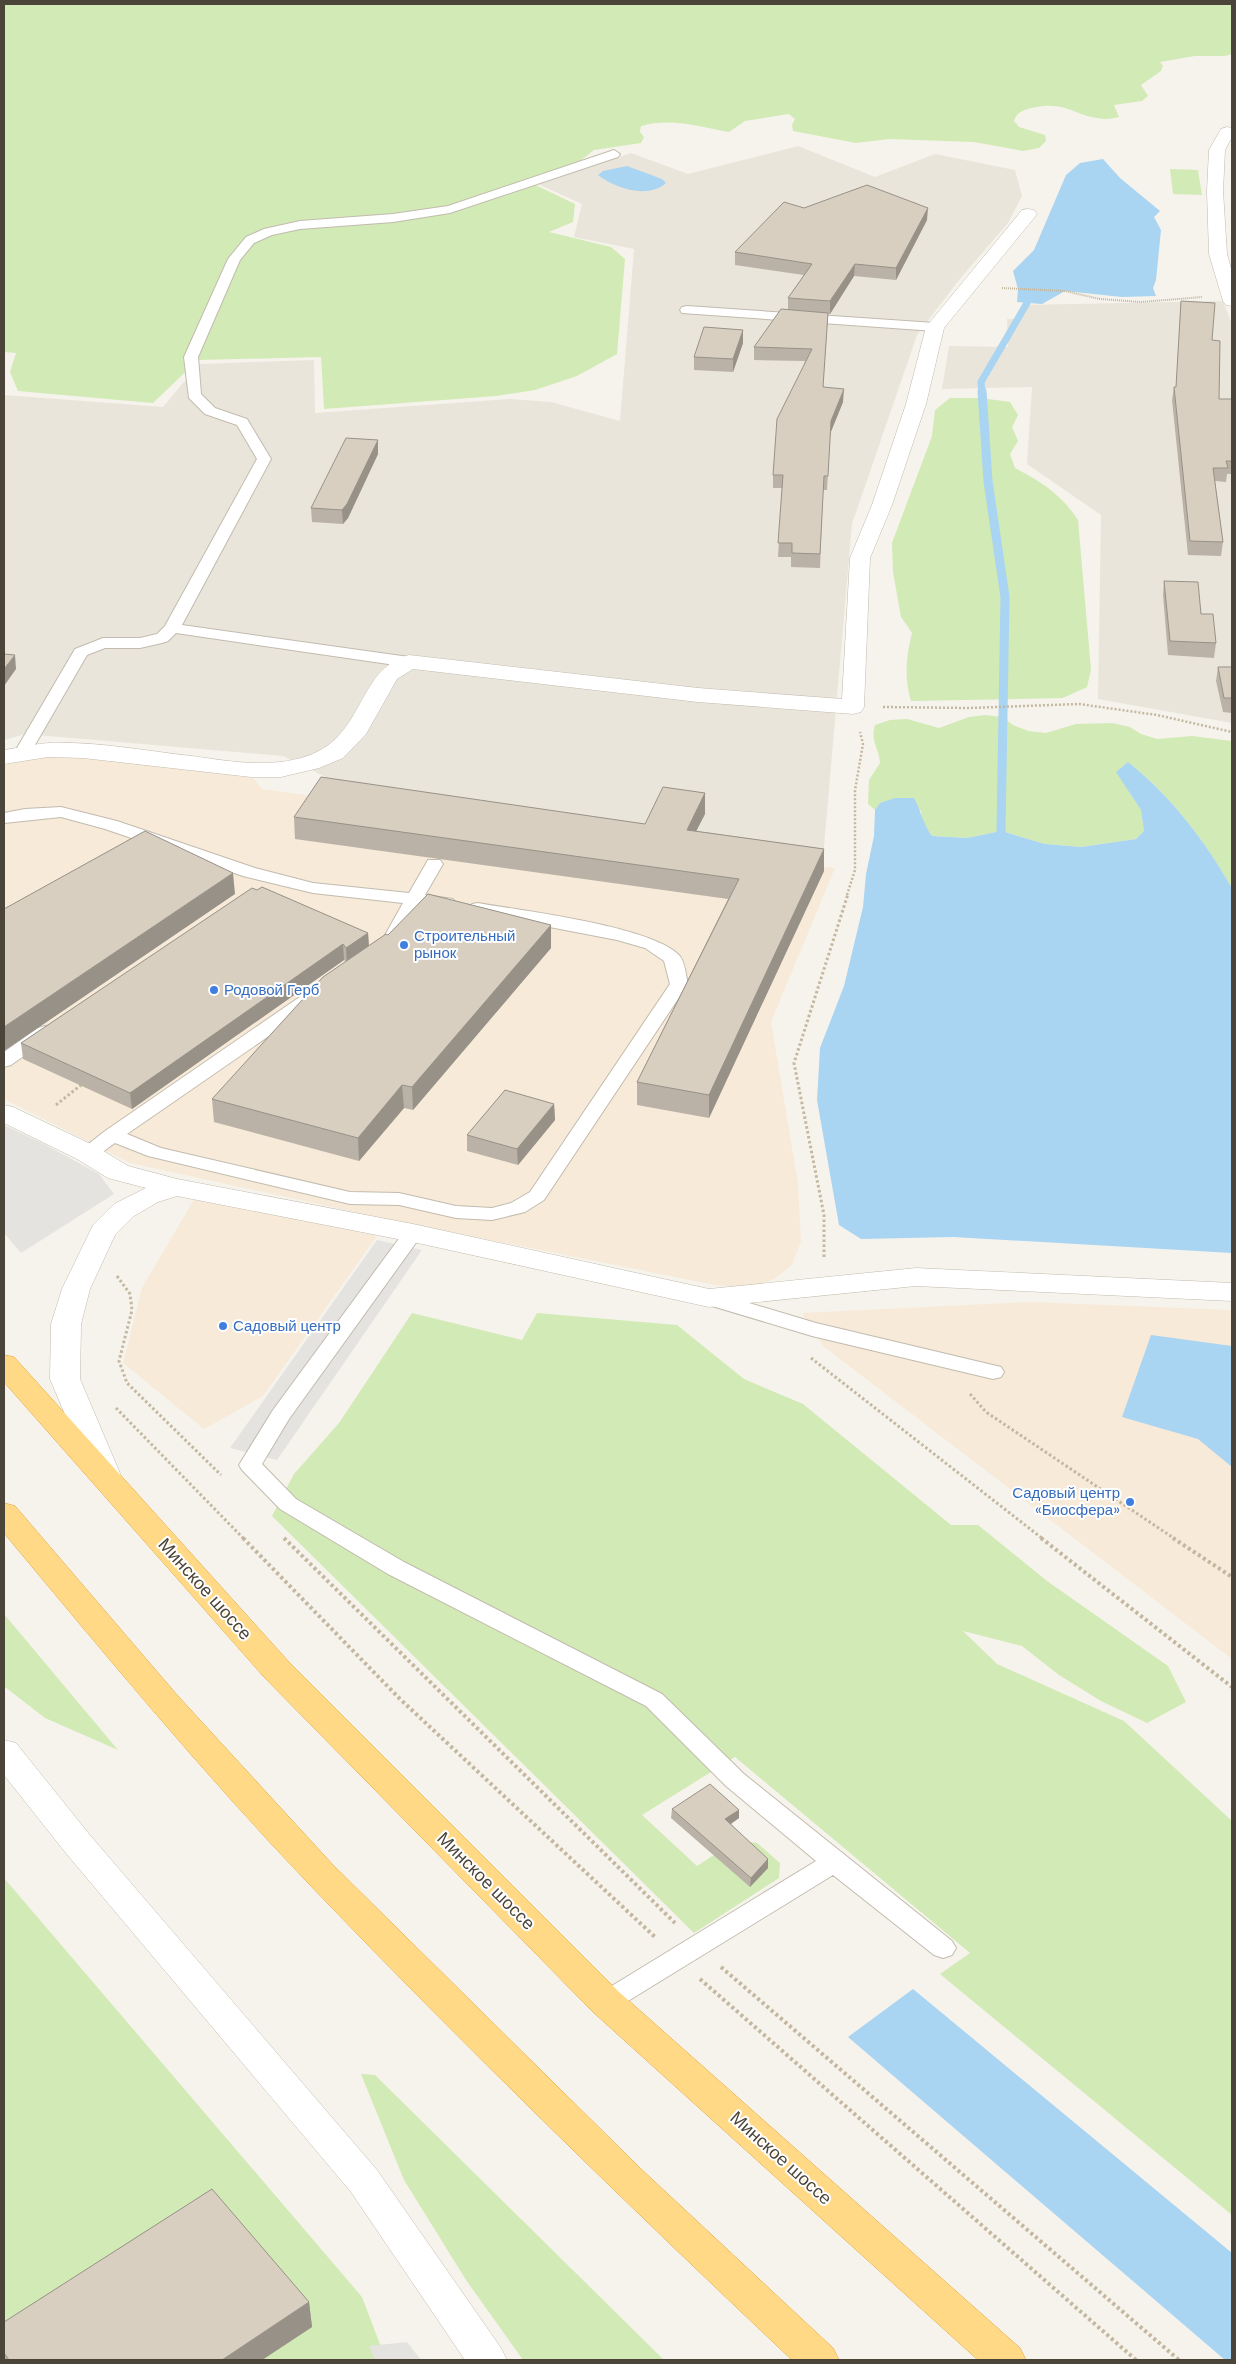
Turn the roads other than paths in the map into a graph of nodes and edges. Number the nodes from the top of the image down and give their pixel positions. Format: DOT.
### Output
graph roads {
  1 [pos="1227,132"];
  2 [pos="614,154"];
  3 [pos="1028,214"];
  4 [pos="1231,298"];
  5 [pos="687,310"];
  6 [pos="935,327"];
  7 [pos="172,628"];
  8 [pos="409,662"];
  9 [pos="13,755"];
  10 [pos="4,818"];
  11 [pos="434,864"];
  12 [pos="274,879"];
  13 [pos="258,890"];
  14 [pos="413,900"];
  15 [pos="373,956"];
  16 [pos="332,984"];
  17 [pos="61,1021"];
  18 [pos="4,1061"];
  19 [pos="4,1113"];
  20 [pos="112,1135"];
  21 [pos="88,1153"];
  22 [pos="118,1172"];
  23 [pos="175,1187"];
  24 [pos="124,1210"];
  25 [pos="413,1232"];
  26 [pos="1232,1292"];
  27 [pos="709,1298"];
  28 [pos="4,1364"];
  29 [pos="993,1372"];
  30 [pos="109,1483"];
  31 [pos="4,1514"];
  32 [pos="4,1752"];
  33 [pos="834,1862"];
  34 [pos="943,1948"];
  35 [pos="606,2002"];
  36 [pos="487,2360"];
  37 [pos="820,2360"];
  38 [pos="1006,2360"];
  1 -- 4 [label="street"];
  2 -- 7 [label="lane"];
  3 -- 6 [label="street"];
  5 -- 6 [label="lane"];
  6 -- 8 [label="street"];
  7 -- 8 [label="lane"];
  7 -- 9 [label="lane"];
  8 -- 9 [label="street"];
  10 -- 12 [label="lane"];
  11 -- 14 [label="lane"];
  12 -- 13 [label="lane"];
  12 -- 14 [label="lane"];
  14 -- 15 [label="lane"];
  14 -- 20 [label="lane"];
  16 -- 20 [label="lane"];
  17 -- 18 [label="lane"];
  19 -- 21 [label="street"];
  20 -- 21 [label="lane"];
  21 -- 22 [label="street"];
  22 -- 23 [label="street"];
  22 -- 24 [label="street"];
  23 -- 24 [label="street"];
  23 -- 25 [label="street"];
  24 -- 30 [label="street"];
  25 -- 27 [label="street"];
  25 -- 33 [label="lane"];
  26 -- 27 [label="street"];
  27 -- 29 [label="lane"];
  28 -- 30 [label="highway, Минское шоссе"];
  30 -- 35 [label="highway, Минское шоссе"];
  31 -- 37 [label="highway"];
  32 -- 36 [label="street"];
  33 -- 34 [label="lane"];
  33 -- 35 [label="lane"];
  35 -- 38 [label="highway, Минское шоссе"];
}
